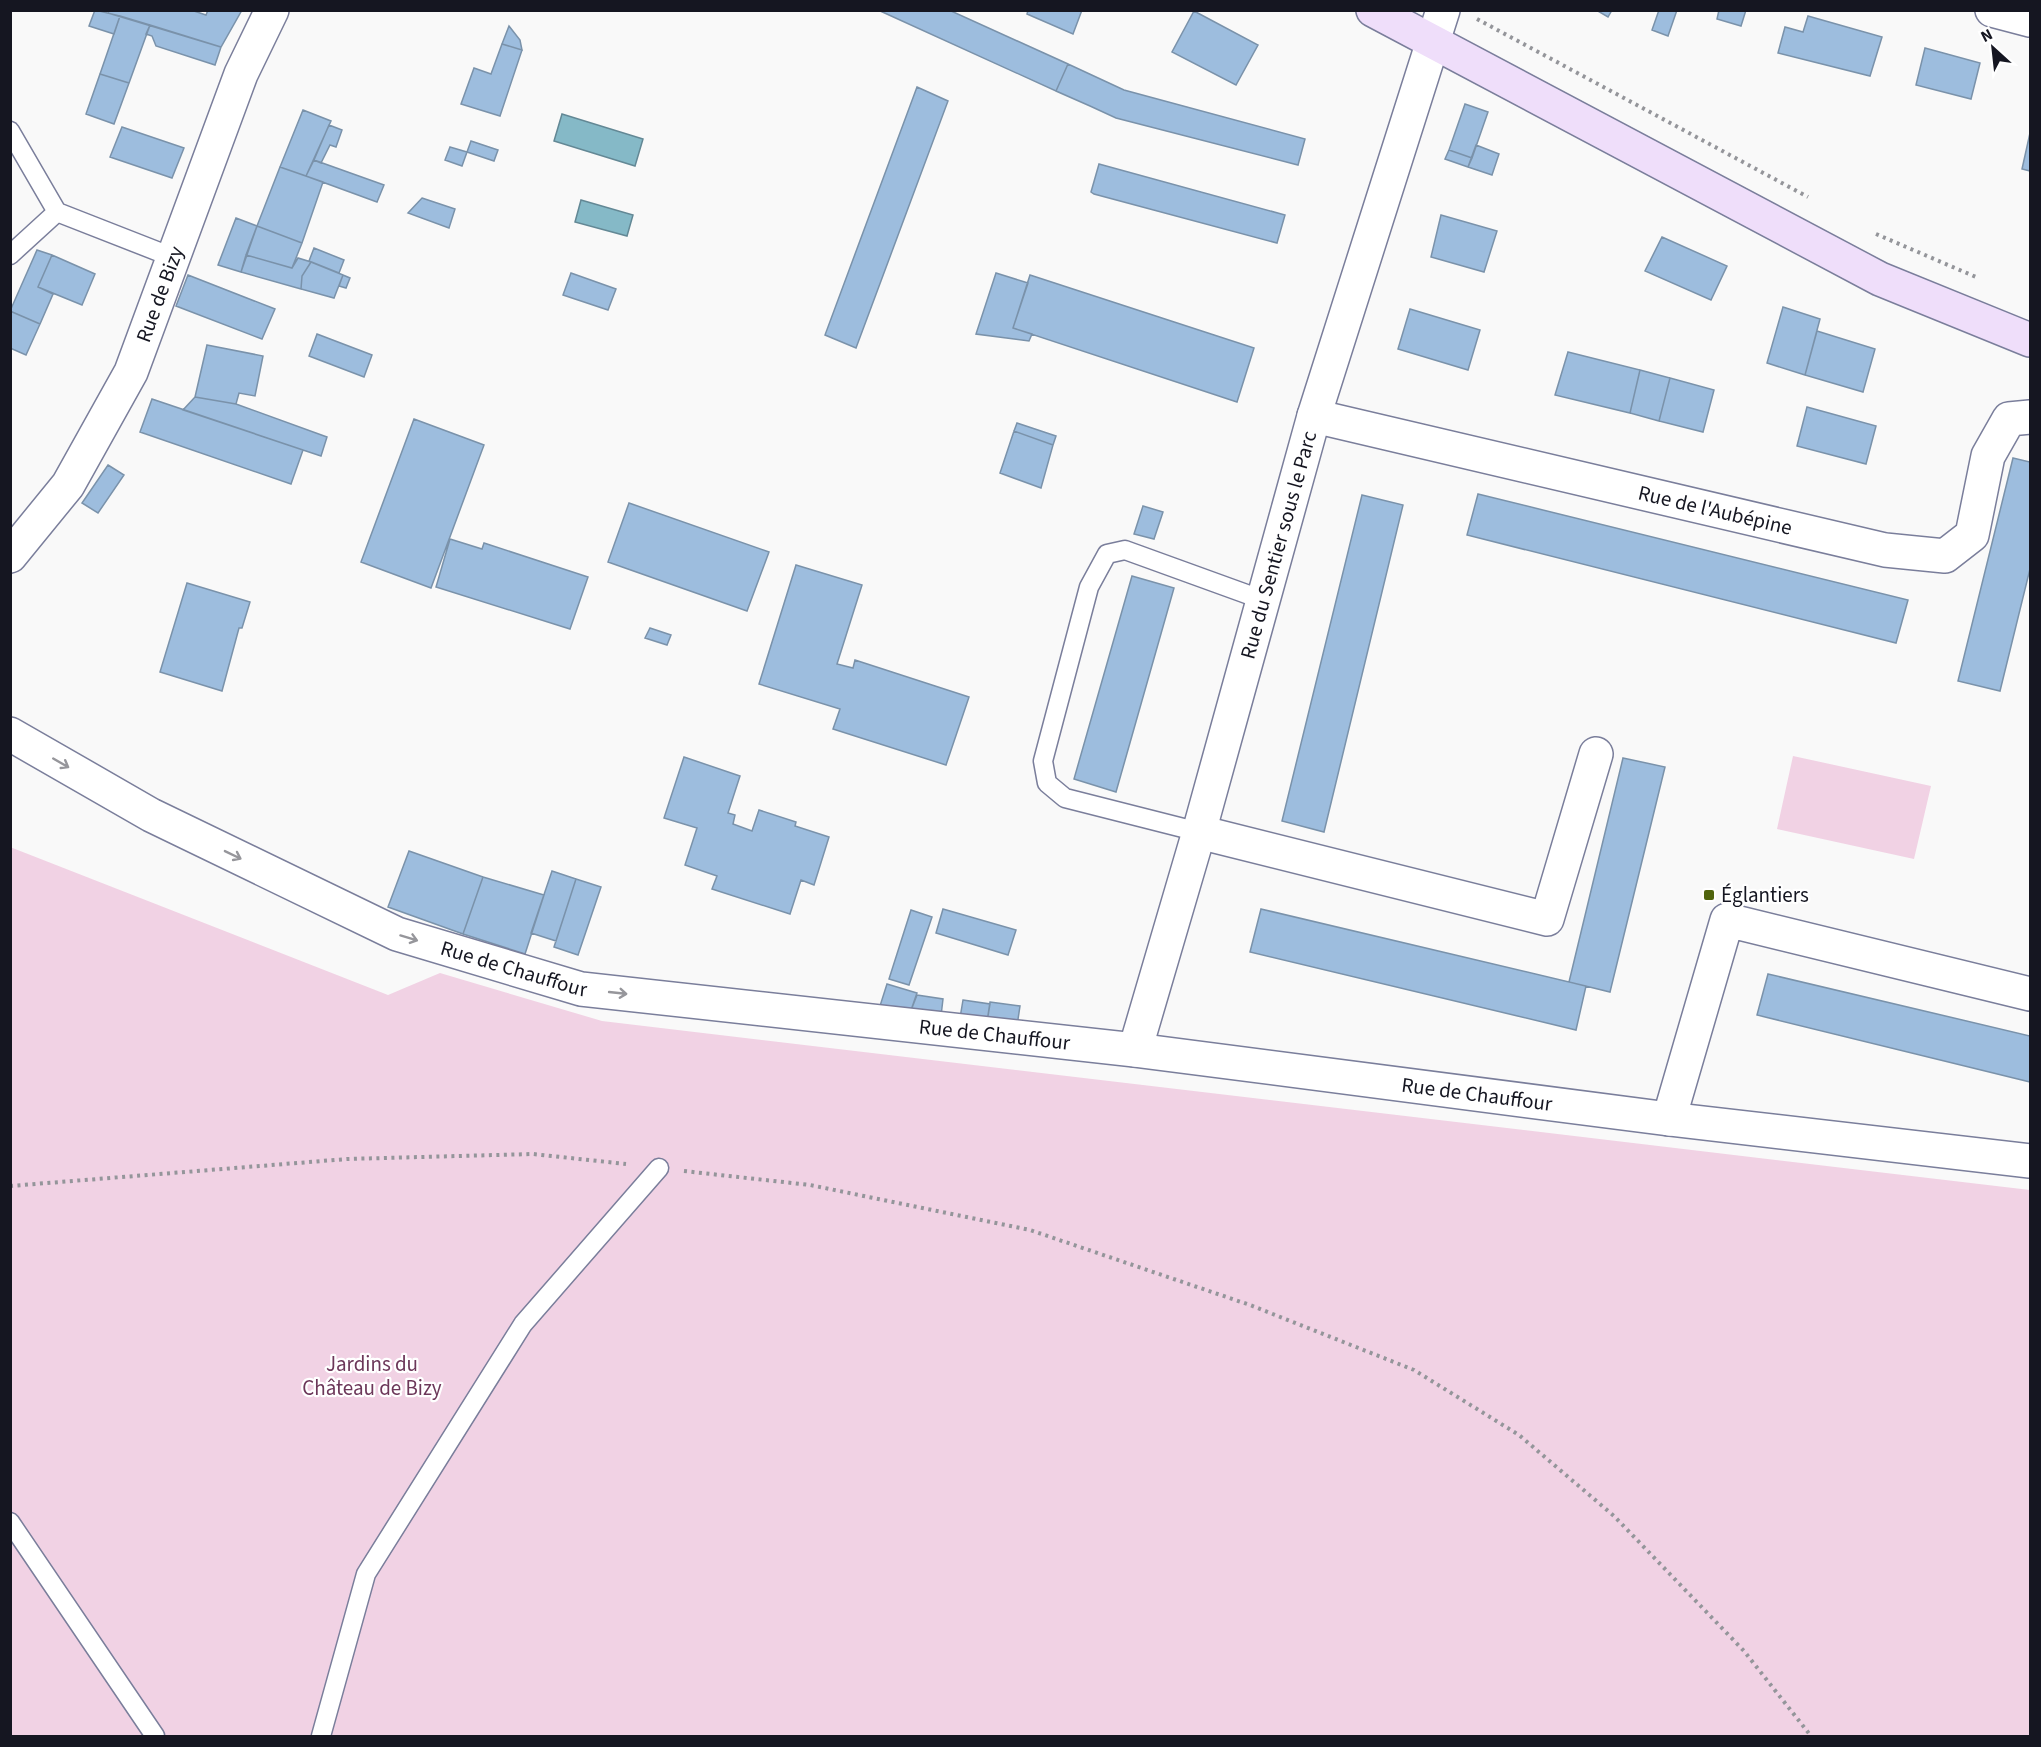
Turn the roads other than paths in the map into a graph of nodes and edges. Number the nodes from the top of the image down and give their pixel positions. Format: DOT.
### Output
graph roads {
  1 [pos="272,10"];
  2 [pos="1373,10"];
  3 [pos="1992,10"];
  4 [pos="1457,13"];
  5 [pos="2031,20"];
  6 [pos="1432,42"];
  7 [pos="10,131"];
  8 [pos="57,212"];
  9 [pos="10,255"];
  10 [pos="172,257"];
  11 [pos="2031,340"];
  12 [pos="1314,416"];
  13 [pos="2031,417"];
  14 [pos="10,556"];
  15 [pos="1263,600"];
  16 [pos="10,734"];
  17 [pos="1596,754"];
  18 [pos="1199,832"];
  19 [pos="2031,994"];
  20 [pos="1135,1050"];
  21 [pos="1669,1119"];
  22 [pos="2031,1161"];
  23 [pos="659,1168"];
  24 [pos="10,1522"];
  25 [pos="155,1737"];
  26 [pos="321,1737"];
  1 -- 10 [label="street, Rue de Bizy"];
  2 -- 6 [label="street"];
  3 -- 5 [label="street"];
  4 -- 6 [label="street, Rue du Sentier sous le Parc"];
  6 -- 11 [label="street"];
  6 -- 12 [label="street, Rue du Sentier sous le Parc"];
  7 -- 8 [label="lane"];
  8 -- 9 [label="lane"];
  8 -- 10 [label="lane"];
  10 -- 14 [label="street, Rue de Bizy"];
  12 -- 13 [label="street, Rue de l'Aubépine"];
  12 -- 15 [label="street, Rue du Sentier sous le Parc"];
  15 -- 18 [label="street, Rue du Sentier sous le Parc"];
  15 -- 18 [label="lane"];
  16 -- 20 [label="street, Rue de Chauffour, one-way"];
  17 -- 18 [label="street"];
  18 -- 20 [label="street, Rue du Sentier sous le Parc"];
  19 -- 21 [label="street"];
  20 -- 21 [label="street, Rue de Chauffour"];
  21 -- 22 [label="street, Rue de Chauffour"];
  23 -- 26 [label="lane"];
  24 -- 25 [label="lane"];
}
